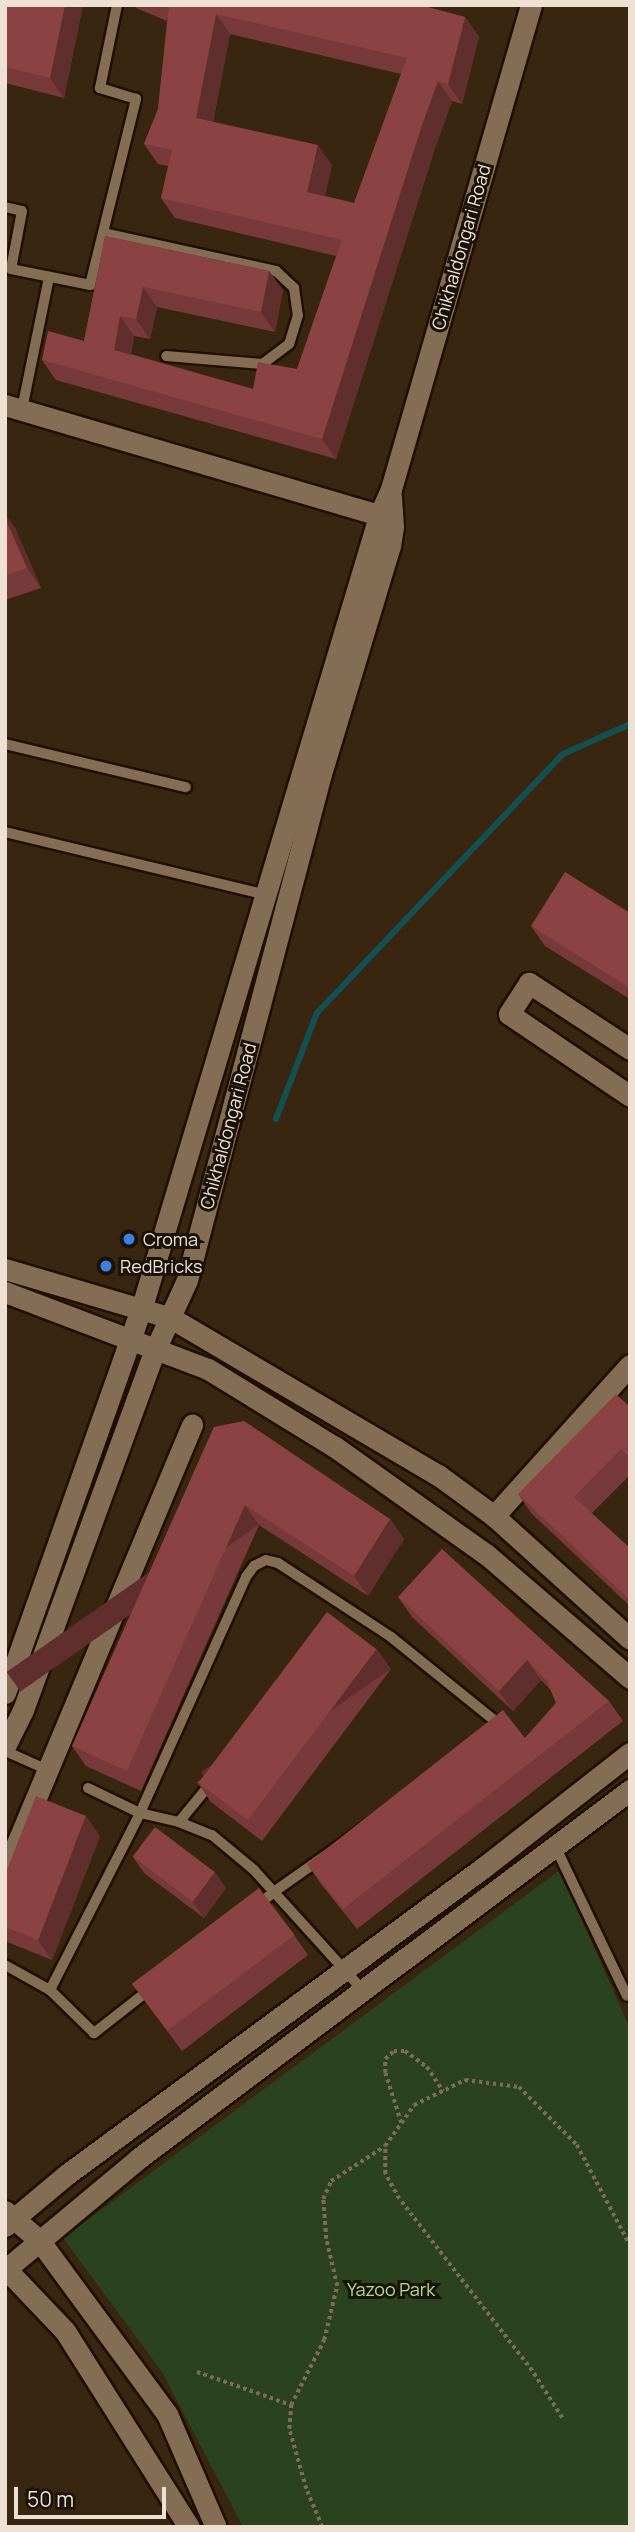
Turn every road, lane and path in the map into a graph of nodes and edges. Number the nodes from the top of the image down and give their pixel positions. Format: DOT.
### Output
graph roads {
  1 [pos="117,5"];
  2 [pos="531,5"];
  3 [pos="5,206"];
  4 [pos="103,233"];
  5 [pos="49,277"];
  6 [pos="166,356"];
  7 [pos="13,407"];
  8 [pos="385,517"];
  9 [pos="5,744"];
  10 [pos="186,787"];
  11 [pos="5,832"];
  12 [pos="264,894"];
  13 [pos="630,1049"];
  14 [pos="630,1096"];
  15 [pos="5,1269"];
  16 [pos="5,1292"];
  17 [pos="141,1310"];
  18 [pos="171,1318"];
  19 [pos="129,1340"];
  20 [pos="155,1350"];
  21 [pos="630,1365"];
  22 [pos="192,1424"];
  23 [pos="494,1516"];
  24 [pos="350,1608"];
  25 [pos="342,1619"];
  26 [pos="630,1639"];
  27 [pos="630,1678"];
  28 [pos="5,1693"];
  29 [pos="5,1749"];
  30 [pos="630,1753"];
  31 [pos="222,1768"];
  32 [pos="48,1770"];
  33 [pos="88,1788"];
  34 [pos="630,1790"];
  35 [pos="140,1813"];
  36 [pos="179,1822"];
  37 [pos="555,1846"];
  38 [pos="5,1872"];
  39 [pos="274,1892"];
  40 [pos="5,1965"];
  41 [pos="344,1969"];
  42 [pos="362,1989"];
  43 [pos="50,1990"];
  44 [pos="629,1998"];
  45 [pos="443,2091"];
  46 [pos="401,2124"];
  47 [pos="385,2146"];
  48 [pos="8,2219"];
  49 [pos="39,2240"];
  50 [pos="630,2245"];
  51 [pos="6,2268"];
  52 [pos="197,2372"];
  53 [pos="291,2405"];
  54 [pos="562,2417"];
  55 [pos="189,2527"];
  56 [pos="216,2527"];
  57 [pos="322,2527"];
  1 -- 4 [label="lane"];
  2 -- 8 [label="street, Chikhaldongari Road"];
  3 -- 5 [label="lane"];
  4 -- 5 [label="lane"];
  4 -- 6 [label="lane"];
  5 -- 7 [label="lane"];
  7 -- 8 [label="street"];
  8 -- 12 [label="street, Chikhaldongari Road"];
  8 -- 18 [label="street, Chikhaldongari Road"];
  9 -- 10 [label="lane"];
  11 -- 12 [label="lane"];
  12 -- 17 [label="street, Chikhaldongari Road"];
  13 -- 14 [label="street"];
  15 -- 17 [label="street"];
  16 -- 19 [label="street"];
  17 -- 18 [label="street"];
  17 -- 19 [label="street, Chikhaldongari Road"];
  18 -- 20 [label="street, Chikhaldongari Road"];
  18 -- 23 [label="street"];
  19 -- 20 [label="street"];
  19 -- 28 [label="street, Chikhaldongari Road"];
  20 -- 27 [label="street"];
  20 -- 29 [label="street, Chikhaldongari Road"];
  21 -- 23 [label="street"];
  22 -- 32 [label="street"];
  23 -- 26 [label="street"];
  24 -- 25 [label="lane"];
  24 -- 35 [label="lane"];
  24 -- 39 [label="lane"];
  29 -- 32 [label="lane"];
  30 -- 41 [label="street"];
  31 -- 36 [label="lane"];
  32 -- 38 [label="street"];
  33 -- 35 [label="lane"];
  34 -- 37 [label="street"];
  35 -- 36 [label="lane"];
  35 -- 43 [label="lane"];
  36 -- 39 [label="lane"];
  37 -- 42 [label="street"];
  37 -- 44 [label="lane"];
  39 -- 41 [label="lane"];
  39 -- 43 [label="lane"];
  40 -- 43 [label="lane"];
  41 -- 42 [label="lane"];
  41 -- 48 [label="street"];
  42 -- 49 [label="street"];
  45 -- 46 [label="path"];
  45 -- 46 [label="path"];
  45 -- 50 [label="path"];
  46 -- 47 [label="path"];
  47 -- 53 [label="path"];
  47 -- 54 [label="path"];
  48 -- 49 [label="street"];
  49 -- 51 [label="street"];
  49 -- 56 [label="street"];
  51 -- 55 [label="street"];
  52 -- 53 [label="path"];
  53 -- 57 [label="path"];
}
